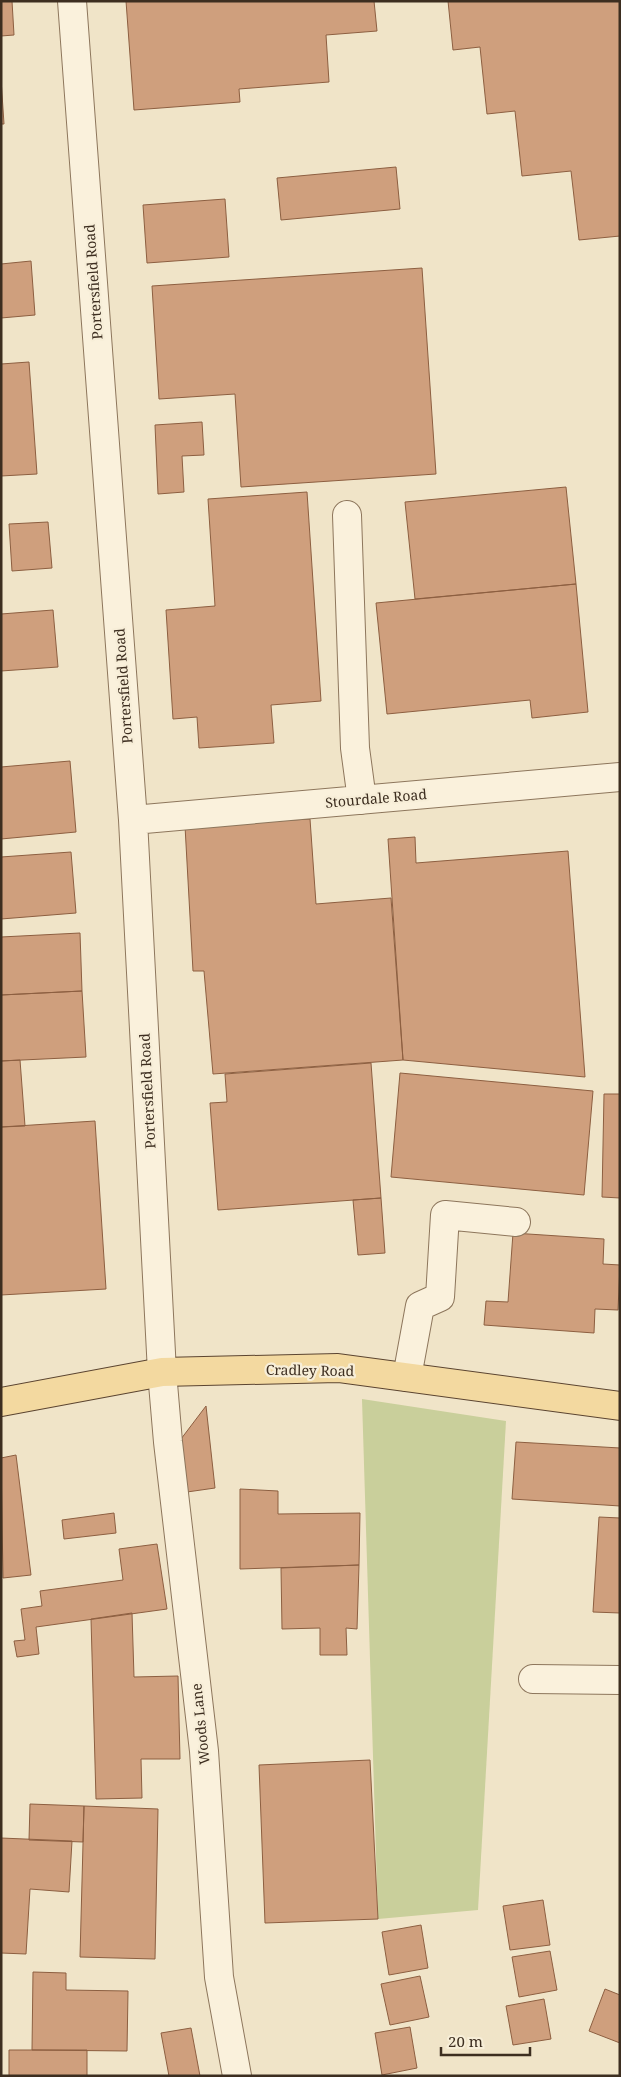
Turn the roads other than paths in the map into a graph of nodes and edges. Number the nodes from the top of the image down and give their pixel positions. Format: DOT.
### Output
graph roads {
  1 [pos="72,1"];
  2 [pos="347,515"];
  3 [pos="620,777"];
  4 [pos="362,800"];
  5 [pos="133,820"];
  6 [pos="516,1222"];
  7 [pos="162,1372"];
  8 [pos="407,1377"];
  9 [pos="1,1402"];
  10 [pos="620,1406"];
  11 [pos="533,1679"];
  12 [pos="620,1680"];
  13 [pos="237,2076"];
  1 -- 5 [label="street, Portersfield Road"];
  2 -- 4 [label="street"];
  3 -- 4 [label="street, Stourdale Road"];
  4 -- 5 [label="street, Stourdale Road"];
  5 -- 7 [label="street, Portersfield Road"];
  6 -- 8 [label="street"];
  7 -- 8 [label="main road, Cradley Road"];
  7 -- 9 [label="main road, Cradley Road"];
  7 -- 13 [label="street, Woods Lane"];
  8 -- 10 [label="main road, Cradley Road"];
  11 -- 12 [label="street"];
}
